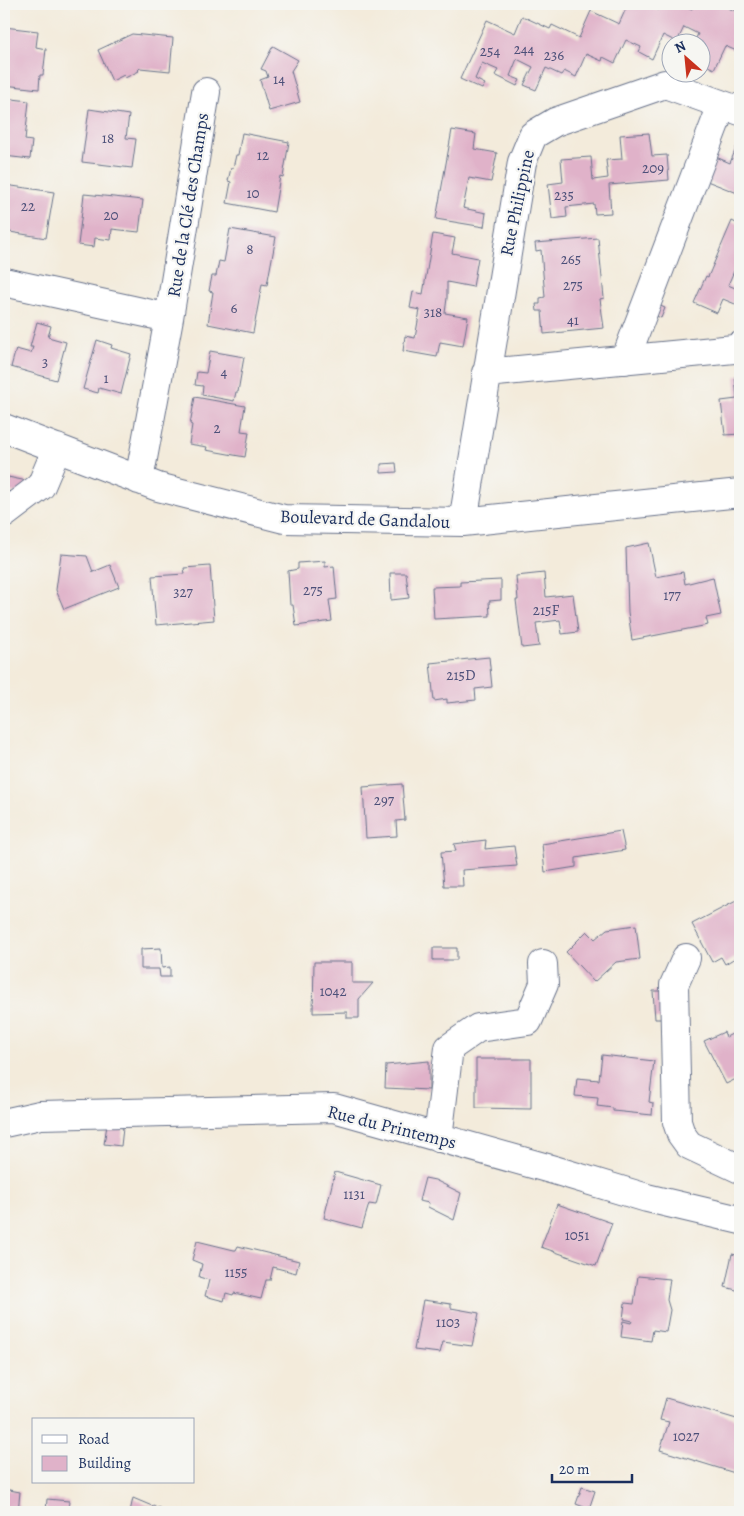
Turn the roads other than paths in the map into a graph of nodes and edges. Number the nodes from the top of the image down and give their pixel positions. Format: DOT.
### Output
graph roads {
  1 [pos="206,92"];
  2 [pos="731,108"];
  3 [pos="4,282"];
  4 [pos="169,318"];
  5 [pos="740,346"];
  6 [pos="625,360"];
  7 [pos="486,373"];
  8 [pos="4,428"];
  9 [pos="58,448"];
  10 [pos="139,480"];
  11 [pos="740,493"];
  12 [pos="4,514"];
  13 [pos="463,522"];
  14 [pos="686,958"];
  15 [pos="542,964"];
  16 [pos="4,1123"];
  17 [pos="438,1138"];
  18 [pos="740,1169"];
  19 [pos="740,1220"];
  1 -- 4 [label="street, Rue de la Clé des Champs"];
  2 -- 6 [label="street"];
  2 -- 7 [label="street, Rue Philippine"];
  3 -- 4 [label="street, Rue de la Clé des Champs"];
  4 -- 10 [label="street, Rue de la Clé des Champs"];
  5 -- 6 [label="street"];
  6 -- 7 [label="street"];
  7 -- 13 [label="street, Rue Philippine"];
  8 -- 9 [label="street, Boulevard de Gandalou"];
  9 -- 10 [label="street, Boulevard de Gandalou"];
  9 -- 12 [label="street"];
  10 -- 13 [label="street, Boulevard de Gandalou"];
  11 -- 13 [label="street, Boulevard de Gandalou"];
  14 -- 18 [label="street"];
  15 -- 17 [label="street"];
  16 -- 17 [label="street, Rue du Printemps"];
  17 -- 19 [label="street, Rue du Printemps"];
}
